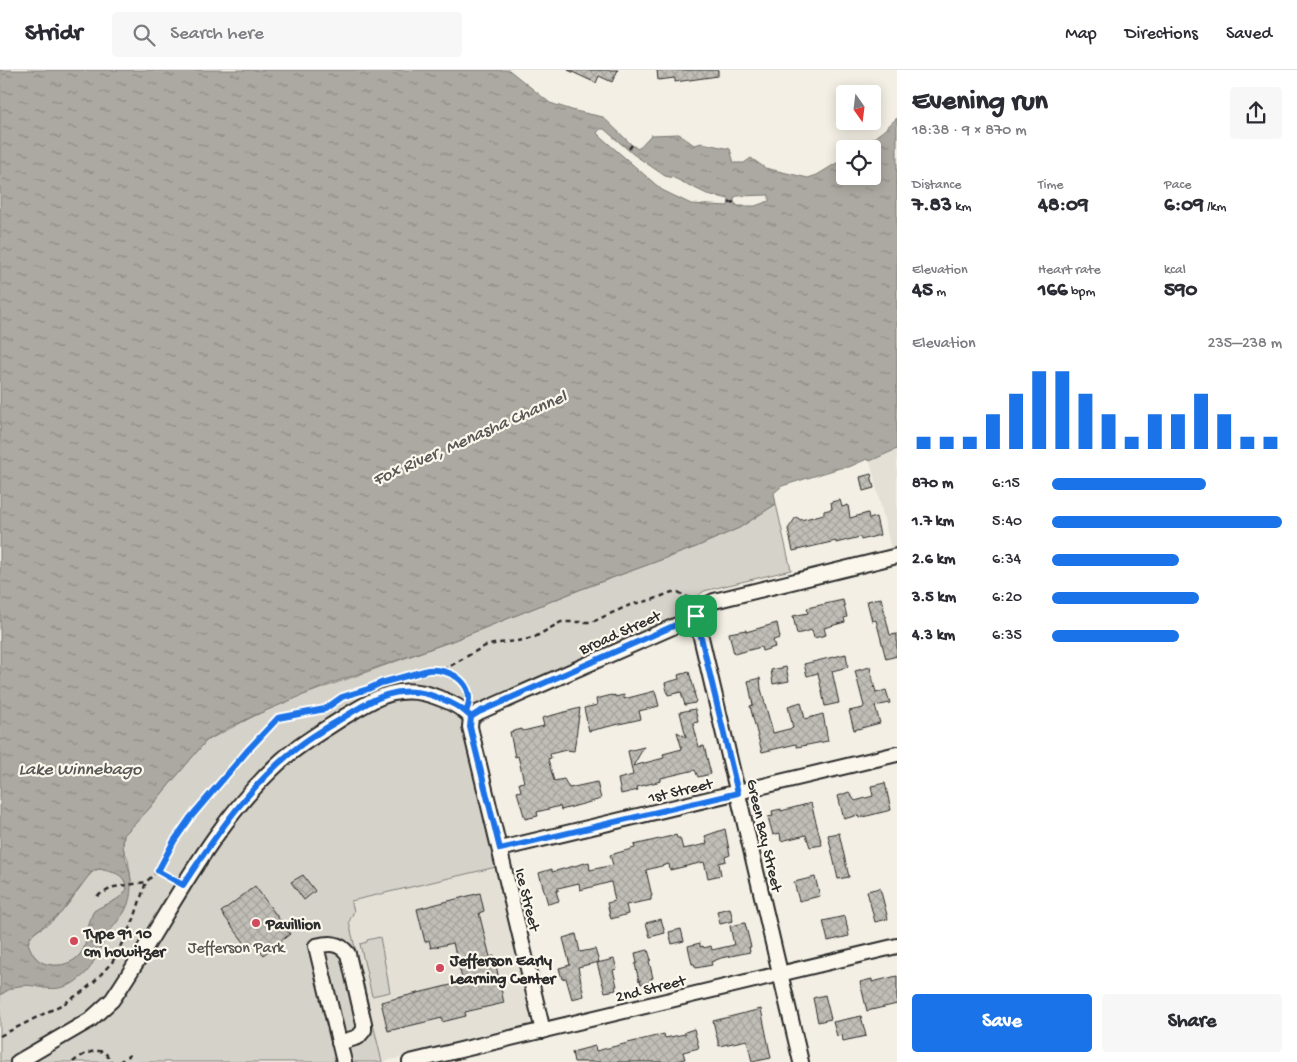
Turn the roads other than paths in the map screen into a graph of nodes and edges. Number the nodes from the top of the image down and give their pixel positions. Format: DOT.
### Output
graph roads {
  1 [pos="897,556"];
  2 [pos="696,616"];
  3 [pos="469,714"];
  4 [pos="897,754"];
  5 [pos="738,793"];
  6 [pos="500,849"];
  7 [pos="897,946"];
  8 [pos="780,973"];
  9 [pos="543,1031"];
  10 [pos="339,1043"];
  11 [pos="18,1062"];
  12 [pos="344,1062"];
  13 [pos="410,1062"];
  14 [pos="801,1062"];
  1 -- 2 [label="street, Broad Street"];
  2 -- 3 [label="street, Broad Street"];
  2 -- 5 [label="street, Green Bay Street"];
  3 -- 6 [label="street, Ice Street"];
  3 -- 11 [label="street"];
  4 -- 5 [label="street, 1st Street"];
  5 -- 6 [label="street, 1st Street"];
  5 -- 8 [label="street, Green Bay Street"];
  6 -- 9 [label="street, Ice Street"];
  7 -- 8 [label="street, 2nd Street"];
  8 -- 9 [label="street, 2nd Street"];
  8 -- 14 [label="street, Green Bay Street"];
  9 -- 13 [label="street, 2nd Street"];
  10 -- 10 [label="street"];
  10 -- 12 [label="street"];
}
